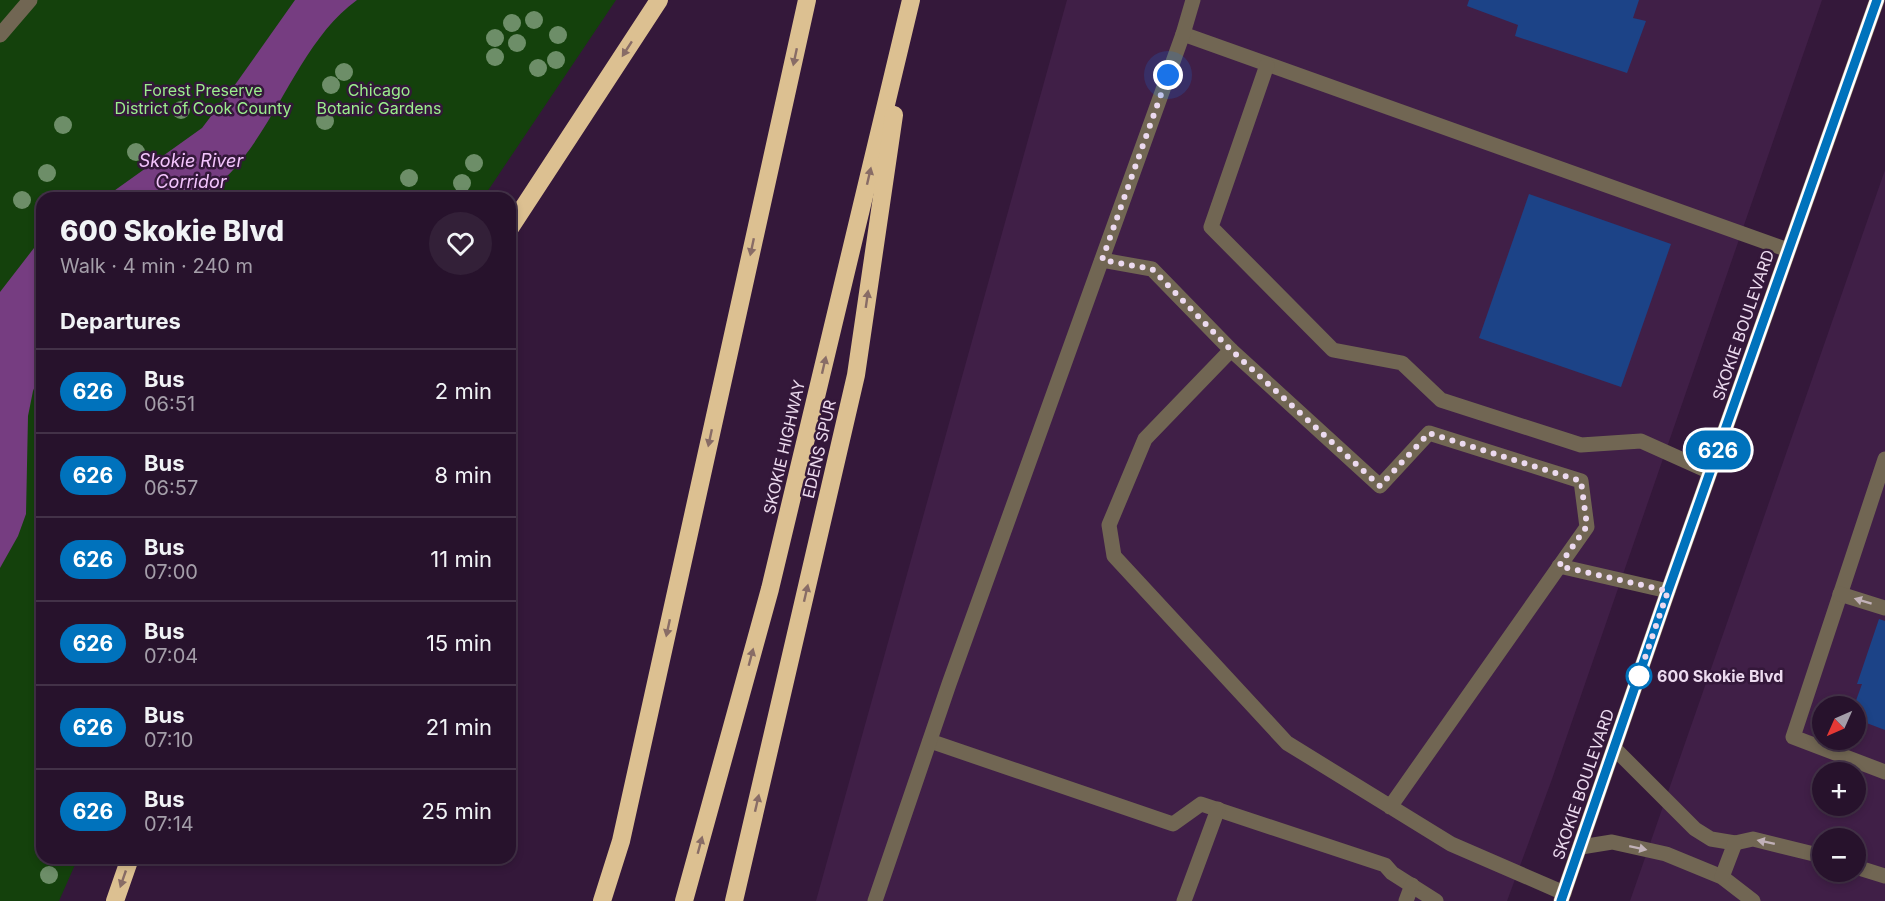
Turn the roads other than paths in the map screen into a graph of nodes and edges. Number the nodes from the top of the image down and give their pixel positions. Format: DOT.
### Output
graph roads {
  1 [pos="30,0"];
  2 [pos="658,0"];
  3 [pos="807,0"];
  4 [pos="911,0"];
  5 [pos="1193,0"];
  6 [pos="1877,0"];
  7 [pos="1183,34"];
  8 [pos="0,35"];
  9 [pos="1267,65"];
  10 [pos="516,219"];
  11 [pos="1788,250"];
  12 [pos="1102,260"];
  13 [pos="1231,350"];
  14 [pos="1885,459"];
  15 [pos="1710,472"];
  16 [pos="1559,566"];
  17 [pos="1668,591"];
  18 [pos="1840,594"];
  19 [pos="1885,608"];
  20 [pos="930,741"];
  21 [pos="1614,748"];
  22 [pos="1885,772"];
  23 [pos="1390,807"];
  24 [pos="1218,809"];
  25 [pos="1735,843"];
  26 [pos="1581,847"];
  27 [pos="1812,854"];
  28 [pos="128,864"];
  29 [pos="1866,870"];
  30 [pos="1885,876"];
  31 [pos="1722,877"];
  32 [pos="1412,885"];
  33 [pos="1563,897"];
  34 [pos="115,901"];
  35 [pos="603,901"];
  36 [pos="684,901"];
  37 [pos="734,901"];
  38 [pos="875,901"];
  39 [pos="1184,901"];
  40 [pos="1406,901"];
  41 [pos="1437,901"];
  42 [pos="1754,901"];
  1 -- 8 [label="lane"];
  2 -- 10 [label="highway, one-way"];
  3 -- 35 [label="highway, one-way"];
  36 -- 4 [label="highway, SKOKIE HIGHWAY, one-way"];
  37 -- 4 [label="highway, EDENS SPUR, one-way"];
  5 -- 7 [label="lane"];
  6 -- 11 [label="main road, SKOKIE BOULEVARD"];
  7 -- 9 [label="lane"];
  7 -- 12 [label="lane"];
  9 -- 11 [label="lane"];
  9 -- 15 [label="lane"];
  11 -- 15 [label="main road, SKOKIE BOULEVARD"];
  12 -- 13 [label="lane"];
  12 -- 20 [label="lane"];
  13 -- 16 [label="lane"];
  13 -- 23 [label="lane"];
  14 -- 18 [label="lane"];
  15 -- 17 [label="main road, SKOKIE BOULEVARD"];
  16 -- 17 [label="lane"];
  16 -- 23 [label="lane"];
  17 -- 21 [label="main road, SKOKIE BOULEVARD"];
  19 -- 18 [label="lane, one-way"];
  18 -- 22 [label="lane"];
  20 -- 24 [label="lane"];
  20 -- 38 [label="lane"];
  21 -- 25 [label="lane"];
  21 -- 26 [label="main road, SKOKIE BOULEVARD"];
  23 -- 33 [label="lane"];
  24 -- 32 [label="lane"];
  24 -- 39 [label="lane"];
  27 -- 25 [label="lane, one-way"];
  25 -- 31 [label="lane"];
  26 -- 31 [label="lane, one-way"];
  26 -- 33 [label="main road, SKOKIE BOULEVARD"];
  28 -- 34 [label="highway, one-way"];
  29 -- 30 [label="lane"];
  31 -- 42 [label="lane"];
  32 -- 40 [label="lane"];
  32 -- 41 [label="lane"];
}
